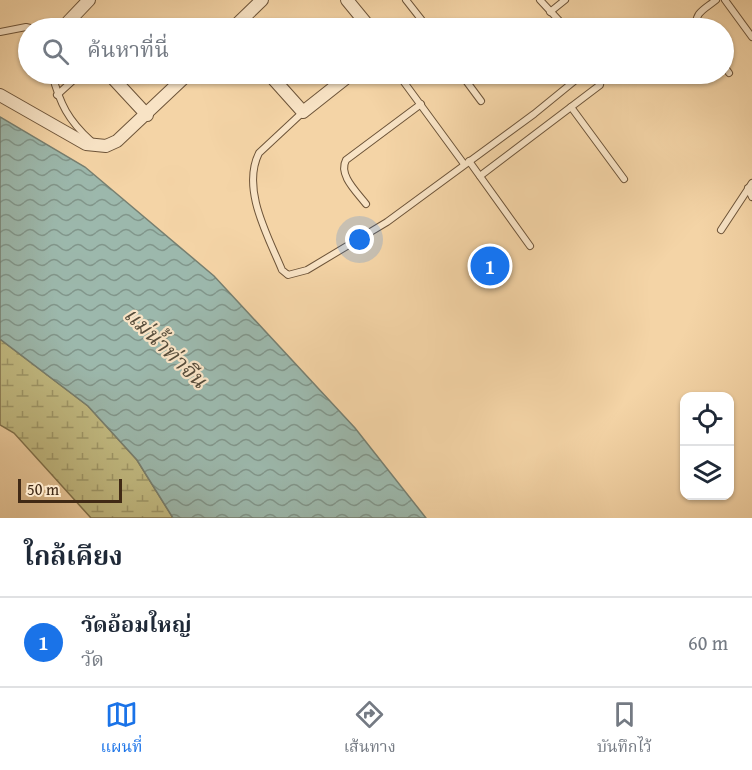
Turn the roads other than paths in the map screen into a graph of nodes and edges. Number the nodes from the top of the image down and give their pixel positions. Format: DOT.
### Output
graph roads {
  1 [pos="89,0"];
  2 [pos="262,0"];
  3 [pos="347,0"];
  4 [pos="406,0"];
  5 [pos="540,0"];
  6 [pos="565,0"];
  7 [pos="716,0"];
  8 [pos="725,0"];
  9 [pos="550,12"];
  10 [pos="72,18"];
  11 [pos="243,18"];
  12 [pos="362,18"];
  13 [pos="420,18"];
  14 [pos="556,18"];
  15 [pos="696,18"];
  16 [pos="18,29"];
  17 [pos="0,32"];
  18 [pos="752,37"];
  19 [pos="54,84"];
  20 [pos="69,84"];
  21 [pos="118,84"];
  22 [pos="178,84"];
  23 [pos="278,84"];
  24 [pos="338,84"];
  25 [pos="406,84"];
  26 [pos="469,84"];
  27 [pos="571,84"];
  28 [pos="600,84"];
  29 [pos="0,94"];
  30 [pos="57,95"];
  31 [pos="482,101"];
  32 [pos="421,104"];
  33 [pos="571,107"];
  34 [pos="303,112"];
  35 [pos="147,115"];
  36 [pos="95,146"];
  37 [pos="466,162"];
  38 [pos="480,176"];
  39 [pos="624,179"];
  40 [pos="750,186"];
  41 [pos="752,197"];
  42 [pos="366,204"];
  43 [pos="721,230"];
  44 [pos="530,246"];
  1 -- 10 [label="street"];
  2 -- 11 [label="street"];
  3 -- 12 [label="street"];
  4 -- 13 [label="lane"];
  5 -- 9 [label="lane"];
  6 -- 9 [label="lane"];
  7 -- 15 [label="lane"];
  8 -- 18 [label="lane"];
  9 -- 14 [label="lane"];
  16 -- 17 [label="lane"];
  19 -- 30 [label="lane"];
  20 -- 30 [label="lane"];
  21 -- 35 [label="street"];
  22 -- 35 [label="street"];
  23 -- 34 [label="street"];
  24 -- 34 [label="street"];
  25 -- 32 [label="lane"];
  26 -- 31 [label="lane"];
  27 -- 37 [label="lane"];
  28 -- 33 [label="lane"];
  29 -- 36 [label="street"];
  30 -- 36 [label="lane"];
  32 -- 37 [label="lane"];
  32 -- 42 [label="lane"];
  33 -- 38 [label="lane"];
  33 -- 39 [label="lane"];
  34 -- 37 [label="lane"];
  35 -- 36 [label="street"];
  37 -- 38 [label="lane"];
  38 -- 44 [label="lane"];
  40 -- 41 [label="lane"];
  40 -- 43 [label="lane"];
}
